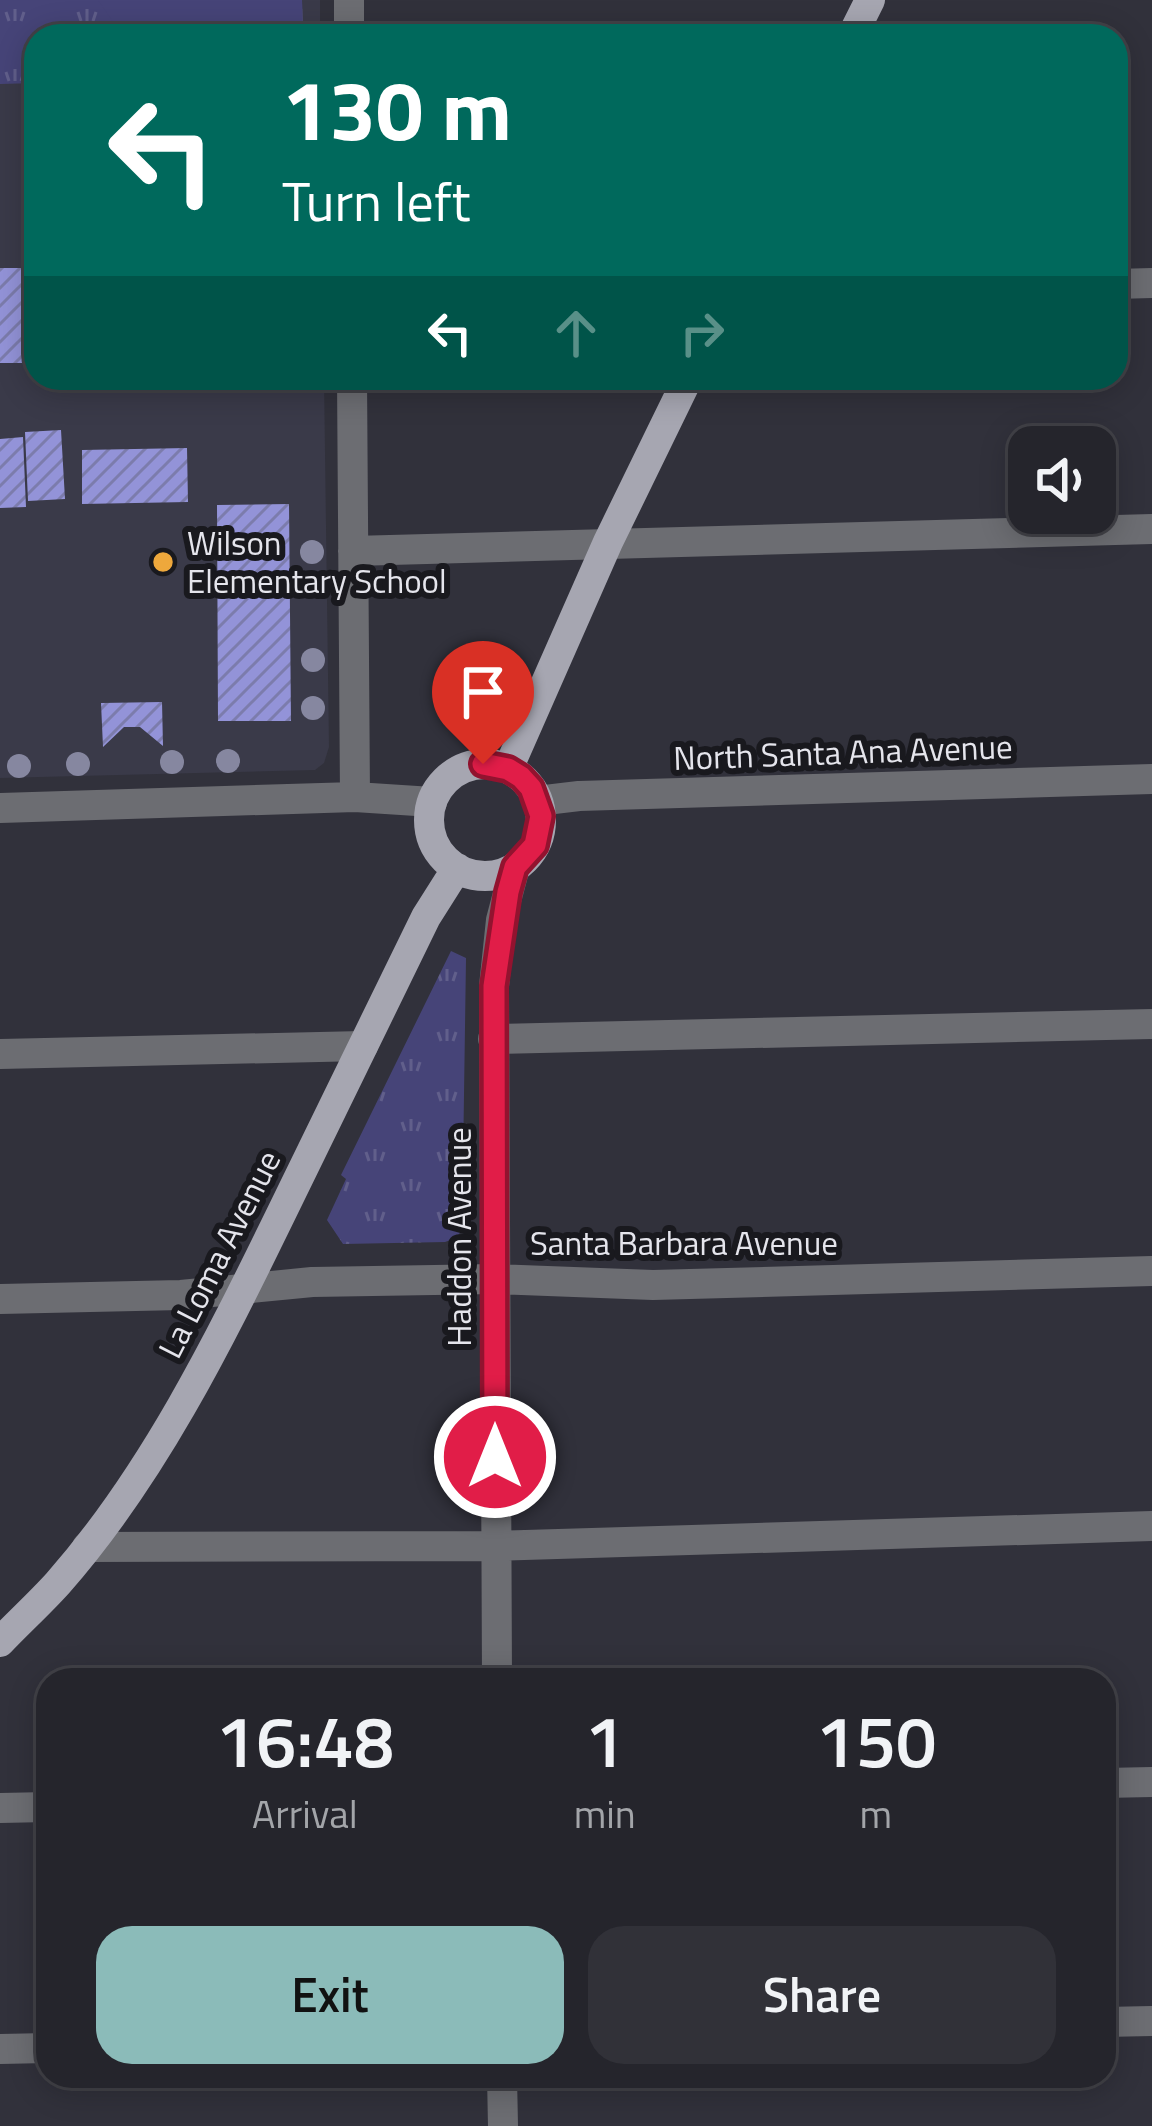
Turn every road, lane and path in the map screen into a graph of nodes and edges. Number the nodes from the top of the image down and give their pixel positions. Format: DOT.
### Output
graph roads {
  1 [pos="352,390"];
  2 [pos="682,390"];
  3 [pos="1152,529"];
  4 [pos="608,542"];
  5 [pos="353,550"];
  6 [pos="508,769"];
  7 [pos="1152,778"];
  8 [pos="355,797"];
  9 [pos="538,801"];
  10 [pos="432,802"];
  11 [pos="0,808"];
  12 [pos="515,867"];
  13 [pos="457,868"];
  14 [pos="1152,1024"];
  15 [pos="494,1039"];
  16 [pos="363,1046"];
  17 [pos="0,1054"];
  18 [pos="1152,1271"];
  19 [pos="495,1279"];
  20 [pos="245,1288"];
  21 [pos="0,1299"];
  22 [pos="1152,1526"];
  23 [pos="87,1546"];
  24 [pos="495,1546"];
  25 [pos="0,1642"];
  26 [pos="496,1668"];
  27 [pos="1152,1782"];
  28 [pos="1116,1783"];
  29 [pos="0,1808"];
  30 [pos="36,1808"];
  31 [pos="1152,2020"];
  32 [pos="1116,2022"];
  33 [pos="36,2048"];
  34 [pos="0,2049"];
  35 [pos="502,2088"];
  36 [pos="503,2126"];
  1 -- 5 [label="street"];
  2 -- 4 [label="main road"];
  3 -- 4 [label="street"];
  4 -- 5 [label="street"];
  4 -- 6 [label="main road"];
  5 -- 8 [label="street"];
  6 -- 9 [label="main road"];
  6 -- 10 [label="main road"];
  7 -- 9 [label="street, North Santa Ana Avenue"];
  8 -- 10 [label="street"];
  8 -- 11 [label="street"];
  9 -- 12 [label="main road"];
  10 -- 13 [label="main road"];
  12 -- 13 [label="main road"];
  12 -- 15 [label="street, Haddon Avenue"];
  13 -- 16 [label="main road, La Loma Avenue"];
  14 -- 15 [label="street"];
  15 -- 19 [label="street, Haddon Avenue"];
  16 -- 17 [label="street"];
  16 -- 20 [label="main road, La Loma Avenue"];
  18 -- 19 [label="street, Santa Barbara Avenue"];
  19 -- 20 [label="street, Santa Barbara Avenue"];
  19 -- 24 [label="street, Haddon Avenue"];
  20 -- 21 [label="street, Santa Barbara Avenue"];
  20 -- 23 [label="main road, La Loma Avenue"];
  22 -- 24 [label="street"];
  23 -- 24 [label="street"];
  23 -- 25 [label="main road, La Loma Avenue"];
  24 -- 26 [label="street, Haddon Avenue"];
  27 -- 28 [label="street"];
  29 -- 30 [label="street"];
  31 -- 32 [label="street"];
  33 -- 34 [label="street"];
  35 -- 36 [label="street"];
}
